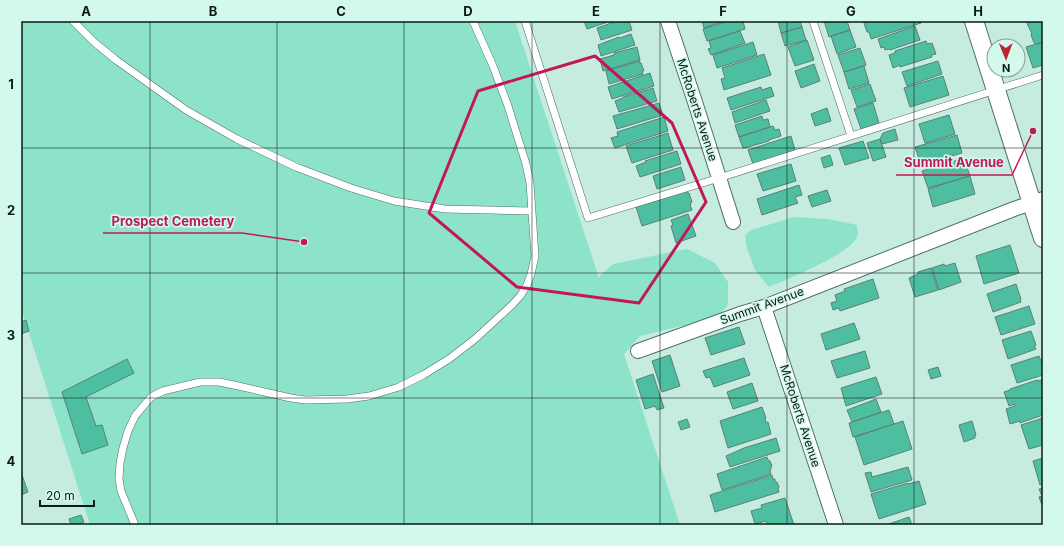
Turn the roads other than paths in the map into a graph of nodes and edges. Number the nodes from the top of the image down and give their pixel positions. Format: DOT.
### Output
graph roads {
  1 [pos="73,21"];
  2 [pos="473,21"];
  3 [pos="525,21"];
  4 [pos="668,21"];
  5 [pos="813,21"];
  6 [pos="974,21"];
  7 [pos="1043,75"];
  8 [pos="996,90"];
  9 [pos="851,136"];
  10 [pos="719,178"];
  11 [pos="1037,200"];
  12 [pos="531,211"];
  13 [pos="733,222"];
  14 [pos="1043,238"];
  15 [pos="764,307"];
  16 [pos="638,351"];
  17 [pos="135,525"];
  18 [pos="836,525"];
  1 -- 12 [label="lane"];
  2 -- 12 [label="lane"];
  3 -- 10 [label="lane"];
  4 -- 10 [label="street, McRoberts Avenue"];
  5 -- 9 [label="lane"];
  6 -- 8 [label="street"];
  7 -- 8 [label="lane"];
  8 -- 9 [label="lane"];
  8 -- 11 [label="street"];
  9 -- 10 [label="lane"];
  10 -- 13 [label="street, McRoberts Avenue"];
  11 -- 14 [label="street"];
  11 -- 15 [label="street, Summit Avenue"];
  12 -- 17 [label="lane"];
  15 -- 16 [label="street, Summit Avenue"];
  15 -- 18 [label="street, McRoberts Avenue"];
}
